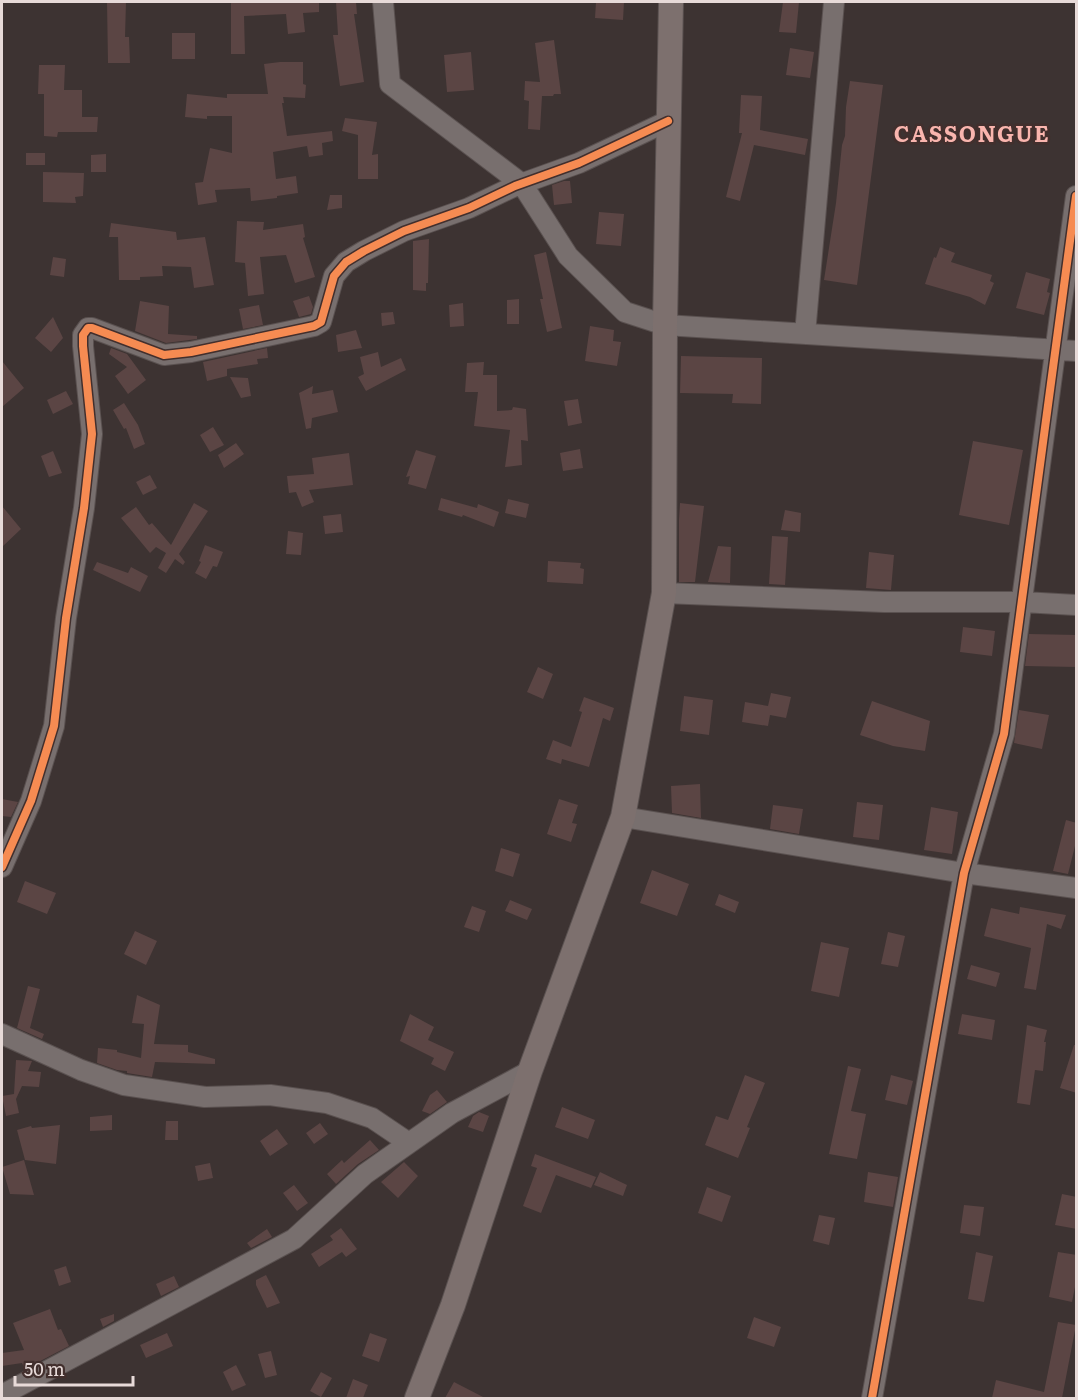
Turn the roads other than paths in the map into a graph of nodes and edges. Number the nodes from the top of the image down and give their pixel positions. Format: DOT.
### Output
graph roads {
  1 [pos="383,2"];
  2 [pos="671,2"];
  3 [pos="834,2"];
  4 [pos="668,121"];
  5 [pos="522,184"];
  6 [pos="1077,196"];
  7 [pos="665,325"];
  8 [pos="805,334"];
  9 [pos="1055,350"];
  10 [pos="1077,351"];
  11 [pos="664,593"];
  12 [pos="1023,602"];
  13 [pos="1077,605"];
  14 [pos="623,817"];
  15 [pos="2,867"];
  16 [pos="964,873"];
  17 [pos="1077,888"];
  18 [pos="2,1034"];
  19 [pos="530,1071"];
  20 [pos="409,1143"];
  21 [pos="2,1395"];
  22 [pos="417,1398"];
  23 [pos="872,1398"];
  1 -- 5 [label="street"];
  2 -- 4 [label="main road"];
  3 -- 8 [label="street"];
  4 -- 5 [label="street"];
  4 -- 7 [label="main road"];
  5 -- 7 [label="street"];
  5 -- 15 [label="street"];
  6 -- 9 [label="street"];
  7 -- 8 [label="street"];
  7 -- 11 [label="main road"];
  8 -- 9 [label="street"];
  9 -- 10 [label="street"];
  9 -- 12 [label="street"];
  11 -- 12 [label="street"];
  11 -- 14 [label="main road"];
  12 -- 13 [label="street"];
  12 -- 16 [label="street"];
  14 -- 16 [label="street"];
  14 -- 19 [label="main road"];
  16 -- 17 [label="street"];
  16 -- 23 [label="street"];
  18 -- 20 [label="street"];
  19 -- 20 [label="street"];
  19 -- 22 [label="main road"];
  20 -- 21 [label="street"];
}
